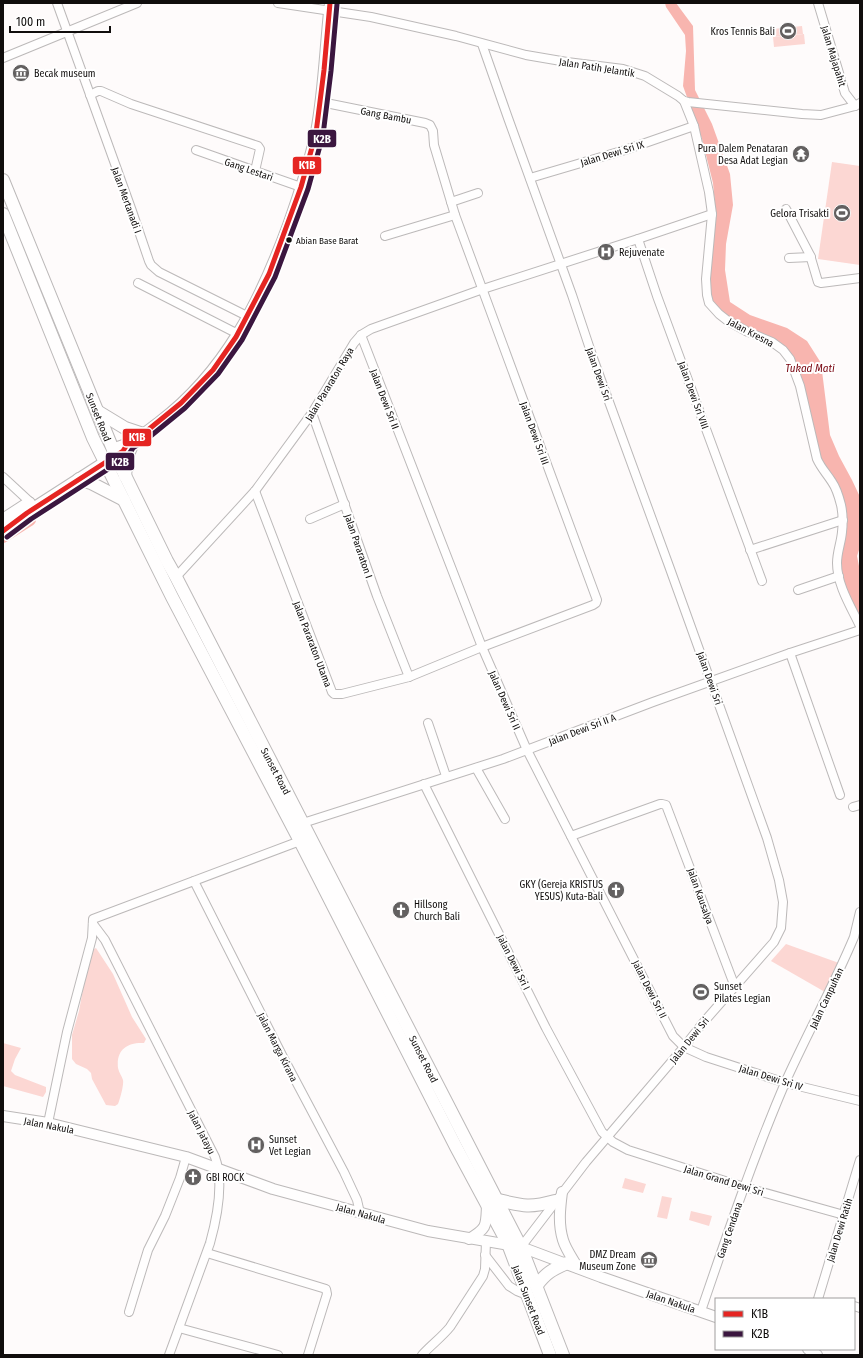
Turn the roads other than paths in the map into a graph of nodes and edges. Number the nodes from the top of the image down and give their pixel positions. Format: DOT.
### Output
graph roads {
  1 [pos="57,3"];
  2 [pos="136,3"];
  3 [pos="278,3"];
  4 [pos="818,3"];
  5 [pos="330,7"];
  6 [pos="68,32"];
  7 [pos="482,44"];
  8 [pos="494,47"];
  9 [pos="486,54"];
  10 [pos="3,58"];
  11 [pos="90,95"];
  12 [pos="321,102"];
  13 [pos="686,102"];
  14 [pos="857,104"];
  15 [pos="694,126"];
  16 [pos="434,145"];
  17 [pos="196,150"];
  18 [pos="254,171"];
  19 [pos="530,178"];
  20 [pos="3,180"];
  21 [pos="301,187"];
  22 [pos="478,192"];
  23 [pos="451,202"];
  24 [pos="786,209"];
  25 [pos="3,214"];
  26 [pos="712,214"];
  27 [pos="455,215"];
  28 [pos="385,236"];
  29 [pos="638,239"];
  30 [pos="30,246"];
  31 [pos="19,252"];
  32 [pos="811,257"];
  33 [pos="789,258"];
  34 [pos="561,264"];
  35 [pos="860,278"];
  36 [pos="138,283"];
  37 [pos="483,289"];
  38 [pos="247,316"];
  39 [pos="238,334"];
  40 [pos="361,335"];
  41 [pos="97,411"];
  42 [pos="312,413"];
  43 [pos="135,439"];
  44 [pos="114,453"];
  45 [pos="103,460"];
  46 [pos="125,476"];
  47 [pos="3,477"];
  48 [pos="79,479"];
  49 [pos="255,491"];
  50 [pos="124,500"];
  51 [pos="30,502"];
  52 [pos="345,504"];
  53 [pos="310,519"];
  54 [pos="3,520"];
  55 [pos="843,520"];
  56 [pos="3,531"];
  57 [pos="750,550"];
  58 [pos="839,576"];
  59 [pos="176,577"];
  60 [pos="762,582"];
  61 [pos="798,590"];
  62 [pos="860,626"];
  63 [pos="860,630"];
  64 [pos="482,647"];
  65 [pos="790,653"];
  66 [pos="409,677"];
  67 [pos="711,682"];
  68 [pos="428,723"];
  69 [pos="528,750"];
  70 [pos="476,768"];
  71 [pos="446,776"];
  72 [pos="424,784"];
  73 [pos="840,795"];
  74 [pos="506,819"];
  75 [pos="303,823"];
  76 [pos="572,836"];
  77 [pos="300,841"];
  78 [pos="194,881"];
  79 [pos="860,912"];
  80 [pos="93,924"];
  81 [pos="735,987"];
  82 [pos="684,1047"];
  83 [pos="786,1083"];
  84 [pos="860,1102"];
  85 [pos="3,1116"];
  86 [pos="48,1123"];
  87 [pos="608,1137"];
  88 [pos="186,1157"];
  89 [pos="860,1160"];
  90 [pos="219,1169"];
  91 [pos="744,1187"];
  92 [pos="559,1197"];
  93 [pos="492,1202"];
  94 [pos="360,1213"];
  95 [pos="844,1215"];
  96 [pos="469,1239"];
  97 [pos="486,1241"];
  98 [pos="508,1244"];
  99 [pos="521,1247"];
  100 [pos="207,1253"];
  101 [pos="485,1255"];
  102 [pos="573,1266"];
  103 [pos="537,1285"];
  104 [pos="527,1295"];
  105 [pos="821,1298"];
  106 [pos="700,1311"];
  107 [pos="129,1312"];
  108 [pos="715,1317"];
  109 [pos="178,1328"];
  110 [pos="169,1355"];
  111 [pos="278,1355"];
  112 [pos="308,1355"];
  113 [pos="422,1355"];
  114 [pos="550,1355"];
  115 [pos="563,1355"];
  1 -- 6 [label="street, Jalan Mertanadi I"];
  2 -- 6 [label="street"];
  3 -- 5 [label="street, Jalan Patih Jelantik"];
  4 -- 14 [label="street, Jalan Majapahit"];
  5 -- 7 [label="street, Jalan Patih Jelantik"];
  5 -- 12 [label="main road"];
  6 -- 10 [label="street"];
  6 -- 11 [label="street, Jalan Mertanadi I"];
  7 -- 8 [label="street, Jalan Patih Jelantik"];
  7 -- 9 [label="street, Jalan Dewi Sri"];
  8 -- 9 [label="street"];
  8 -- 13 [label="street, Jalan Patih Jelantik"];
  9 -- 19 [label="street, Jalan Dewi Sri"];
  11 -- 18 [label="street"];
  11 -- 38 [label="street, Jalan Mertanadi I"];
  12 -- 16 [label="street, Gang Bambu"];
  12 -- 21 [label="main road"];
  13 -- 14 [label="street"];
  13 -- 15 [label="street, Jalan Kresna"];
  15 -- 19 [label="street, Jalan Dewi Sri IX"];
  15 -- 26 [label="street, Jalan Kresna"];
  16 -- 23 [label="street, Jalan Dewi Sri III"];
  17 -- 18 [label="street, Gang Lestari"];
  18 -- 21 [label="street, Gang Lestari"];
  19 -- 34 [label="street, Jalan Dewi Sri"];
  20 -- 30 [label="highway, Sunset Road"];
  21 -- 38 [label="main road"];
  22 -- 23 [label="street"];
  23 -- 27 [label="street, Jalan Dewi Sri III"];
  24 -- 32 [label="street"];
  25 -- 31 [label="highway, Sunset Road"];
  26 -- 29 [label="street, Jalan Pararaton Raya"];
  26 -- 55 [label="street, Jalan Kresna"];
  27 -- 28 [label="street"];
  27 -- 37 [label="street, Jalan Dewi Sri III"];
  29 -- 34 [label="street, Jalan Pararaton Raya"];
  29 -- 57 [label="street, Jalan Dewi Sri VIII"];
  30 -- 31 [label="highway"];
  30 -- 41 [label="highway, Sunset Road"];
  31 -- 45 [label="highway, Sunset Road"];
  32 -- 33 [label="street"];
  32 -- 35 [label="street"];
  34 -- 37 [label="street, Jalan Pararaton Raya"];
  34 -- 67 [label="street, Jalan Dewi Sri"];
  36 -- 39 [label="street"];
  37 -- 40 [label="street, Jalan Pararaton Raya"];
  37 -- 64 [label="street, Jalan Dewi Sri III"];
  38 -- 39 [label="main road"];
  39 -- 43 [label="main road"];
  40 -- 42 [label="street, Jalan Pararaton Raya"];
  40 -- 64 [label="street, Jalan Dewi Sri II"];
  41 -- 43 [label="highway"];
  41 -- 44 [label="highway, Sunset Road"];
  42 -- 49 [label="street, Jalan Pararaton Raya"];
  42 -- 52 [label="street, Jalan Pararaton I"];
  43 -- 44 [label="main road"];
  43 -- 46 [label="highway"];
  44 -- 45 [label="highway"];
  44 -- 46 [label="highway, Sunset Road"];
  45 -- 48 [label="highway"];
  45 -- 50 [label="highway, Sunset Road"];
  45 -- 51 [label="highway"];
  46 -- 59 [label="highway, Sunset Road"];
  47 -- 51 [label="street"];
  48 -- 50 [label="highway"];
  48 -- 56 [label="highway"];
  49 -- 59 [label="street, Jalan Pararaton Raya"];
  49 -- 66 [label="street, Jalan Pararaton Utama"];
  50 -- 77 [label="highway, Sunset Road"];
  51 -- 54 [label="highway"];
  52 -- 53 [label="street"];
  52 -- 66 [label="street, Jalan Pararaton I"];
  55 -- 57 [label="street"];
  55 -- 58 [label="street, Jalan Kresna"];
  57 -- 60 [label="street, Jalan Dewi Sri VIII"];
  58 -- 61 [label="street"];
  58 -- 62 [label="street, Jalan Kresna"];
  59 -- 75 [label="highway, Sunset Road"];
  63 -- 65 [label="street, Jalan Dewi Sri II A"];
  64 -- 66 [label="street, Jalan Pararaton Utama"];
  64 -- 69 [label="street, Jalan Dewi Sri II"];
  65 -- 67 [label="street, Jalan Dewi Sri II A"];
  65 -- 73 [label="street"];
  67 -- 69 [label="street, Jalan Dewi Sri II A"];
  67 -- 81 [label="street, Jalan Dewi Sri"];
  68 -- 71 [label="street"];
  69 -- 70 [label="street, Jalan Dewi Sri II A"];
  69 -- 76 [label="street, Jalan Dewi Sri II"];
  70 -- 71 [label="street, Jalan Dewi Sri II A"];
  70 -- 74 [label="street"];
  71 -- 72 [label="street, Jalan Dewi Sri II A"];
  72 -- 75 [label="street, Jalan Dewi Sri II A"];
  72 -- 87 [label="street, Jalan Dewi Sri I"];
  75 -- 93 [label="highway, Sunset Road"];
  76 -- 81 [label="street, Jalan Kausalya"];
  76 -- 82 [label="street, Jalan Dewi Sri II"];
  77 -- 78 [label="street"];
  77 -- 93 [label="highway, Sunset Road"];
  78 -- 80 [label="street"];
  78 -- 94 [label="street, Jalan Marga Kirana"];
  79 -- 83 [label="street, Jalan Campuhan"];
  80 -- 86 [label="street"];
  80 -- 90 [label="street, Jalan Jatayu"];
  81 -- 82 [label="street, Jalan Dewi Sri"];
  82 -- 83 [label="street, Jalan Dewi Sri IV"];
  82 -- 87 [label="street, Jalan Dewi Sri"];
  83 -- 84 [label="street, Jalan Dewi Sri IV"];
  83 -- 91 [label="street, Gang Cendana"];
  85 -- 86 [label="main road, Jalan Nakula"];
  86 -- 88 [label="main road, Jalan Nakula"];
  87 -- 91 [label="street, Jalan Grand Dewi Sri"];
  87 -- 92 [label="street, Jalan Dewi Sri"];
  88 -- 90 [label="main road, Jalan Nakula"];
  88 -- 107 [label="street"];
  89 -- 95 [label="street, Jalan Dewi Ratih"];
  90 -- 94 [label="main road, Jalan Nakula"];
  90 -- 100 [label="street, Jalan Jatayu"];
  91 -- 95 [label="street, Jalan Grand Dewi Sri"];
  91 -- 106 [label="street, Gang Cendana"];
  92 -- 93 [label="highway"];
  92 -- 99 [label="street, Jalan Dewi Sri"];
  92 -- 102 [label="main road"];
  93 -- 96 [label="main road"];
  93 -- 98 [label="highway, Sunset Road"];
  93 -- 99 [label="highway, Sunset Road"];
  94 -- 96 [label="main road, Jalan Nakula"];
  95 -- 105 [label="street, Jalan Dewi Ratih"];
  96 -- 97 [label="main road, Jalan Nakula"];
  97 -- 98 [label="main road, Jalan Nakula"];
  97 -- 101 [label="street"];
  98 -- 99 [label="main road, Jalan Nakula"];
  98 -- 104 [label="highway, Jalan Sunset Road"];
  99 -- 102 [label="main road, Jalan Nakula"];
  99 -- 103 [label="highway, Sunset Road"];
  100 -- 109 [label="street, Jalan Jatayu"];
  100 -- 112 [label="street"];
  101 -- 104 [label="street"];
  101 -- 113 [label="street"];
  102 -- 103 [label="highway"];
  102 -- 106 [label="main road, Jalan Nakula"];
  103 -- 115 [label="highway, Sunset Road"];
  104 -- 114 [label="highway, Jalan Sunset Road"];
  106 -- 108 [label="main road, Jalan Nakula"];
  109 -- 110 [label="street, Jalan Jatayu"];
  109 -- 111 [label="street"];
}
